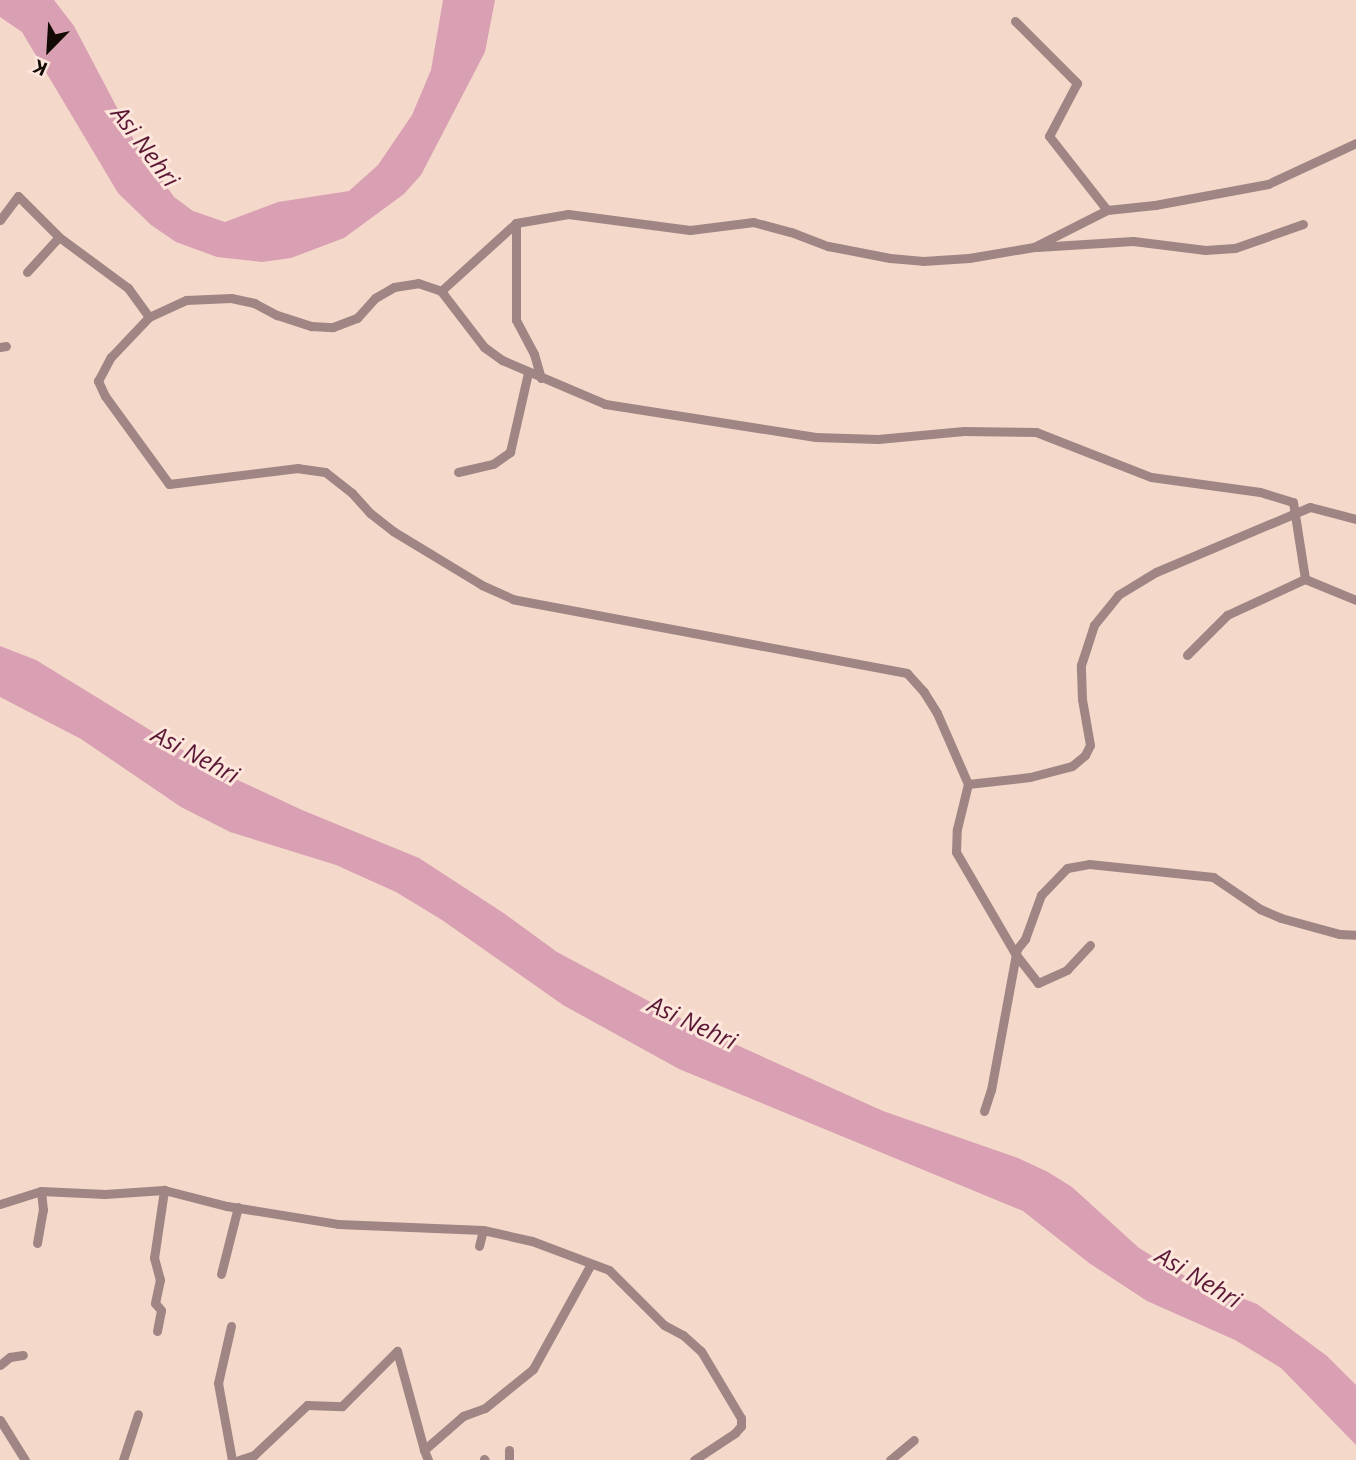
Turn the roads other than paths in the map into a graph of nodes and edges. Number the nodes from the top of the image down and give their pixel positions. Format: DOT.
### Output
graph roads {
  1 [pos="1015,21"];
  2 [pos="1356,143"];
  3 [pos="1107,210"];
  4 [pos="0,220"];
  5 [pos="516,223"];
  6 [pos="1303,224"];
  7 [pos="59,237"];
  8 [pos="1034,247"];
  9 [pos="27,272"];
  10 [pos="441,291"];
  11 [pos="149,317"];
  12 [pos="528,373"];
  13 [pos="541,378"];
  14 [pos="458,472"];
  15 [pos="1295,513"];
  16 [pos="1356,519"];
  17 [pos="1305,579"];
  18 [pos="1356,600"];
  19 [pos="1187,655"];
  20 [pos="968,785"];
  21 [pos="1356,934"];
  22 [pos="1090,945"];
  23 [pos="1016,955"];
  24 [pos="984,1111"];
  25 [pos="164,1190"];
  26 [pos="41,1191"];
  27 [pos="0,1204"];
  28 [pos="238,1207"];
  29 [pos="484,1230"];
  30 [pos="37,1243"];
  31 [pos="480,1246"];
  32 [pos="591,1264"];
  33 [pos="221,1274"];
  34 [pos="231,1326"];
  35 [pos="157,1331"];
  36 [pos="23,1355"];
  37 [pos="0,1365"];
  38 [pos="138,1414"];
  39 [pos="0,1420"];
  40 [pos="914,1440"];
  41 [pos="424,1450"];
  42 [pos="25,1460"];
  43 [pos="123,1460"];
  44 [pos="232,1460"];
  45 [pos="239,1460"];
  46 [pos="428,1460"];
  47 [pos="694,1460"];
  48 [pos="890,1460"];
  1 -- 3 [label="street"];
  2 -- 3 [label="street"];
  3 -- 8 [label="street"];
  4 -- 7 [label="street"];
  5 -- 8 [label="street"];
  5 -- 10 [label="street"];
  5 -- 13 [label="street"];
  6 -- 8 [label="street"];
  7 -- 9 [label="street"];
  7 -- 11 [label="street"];
  10 -- 11 [label="street"];
  10 -- 12 [label="street"];
  11 -- 20 [label="street"];
  12 -- 13 [label="street"];
  12 -- 14 [label="street"];
  13 -- 15 [label="street"];
  15 -- 16 [label="street"];
  15 -- 17 [label="street"];
  15 -- 20 [label="street"];
  17 -- 18 [label="street"];
  17 -- 19 [label="street"];
  20 -- 23 [label="street"];
  21 -- 23 [label="street"];
  22 -- 23 [label="street"];
  23 -- 24 [label="street"];
  25 -- 26 [label="street"];
  25 -- 28 [label="street"];
  25 -- 35 [label="street"];
  26 -- 27 [label="street"];
  26 -- 30 [label="street"];
  28 -- 29 [label="street"];
  28 -- 33 [label="street"];
  29 -- 31 [label="street"];
  29 -- 32 [label="street"];
  32 -- 41 [label="street"];
  32 -- 47 [label="street"];
  34 -- 44 [label="street"];
  36 -- 37 [label="street"];
  38 -- 43 [label="street"];
  39 -- 42 [label="street"];
  40 -- 48 [label="street"];
  41 -- 45 [label="street"];
  41 -- 46 [label="street"];
}
